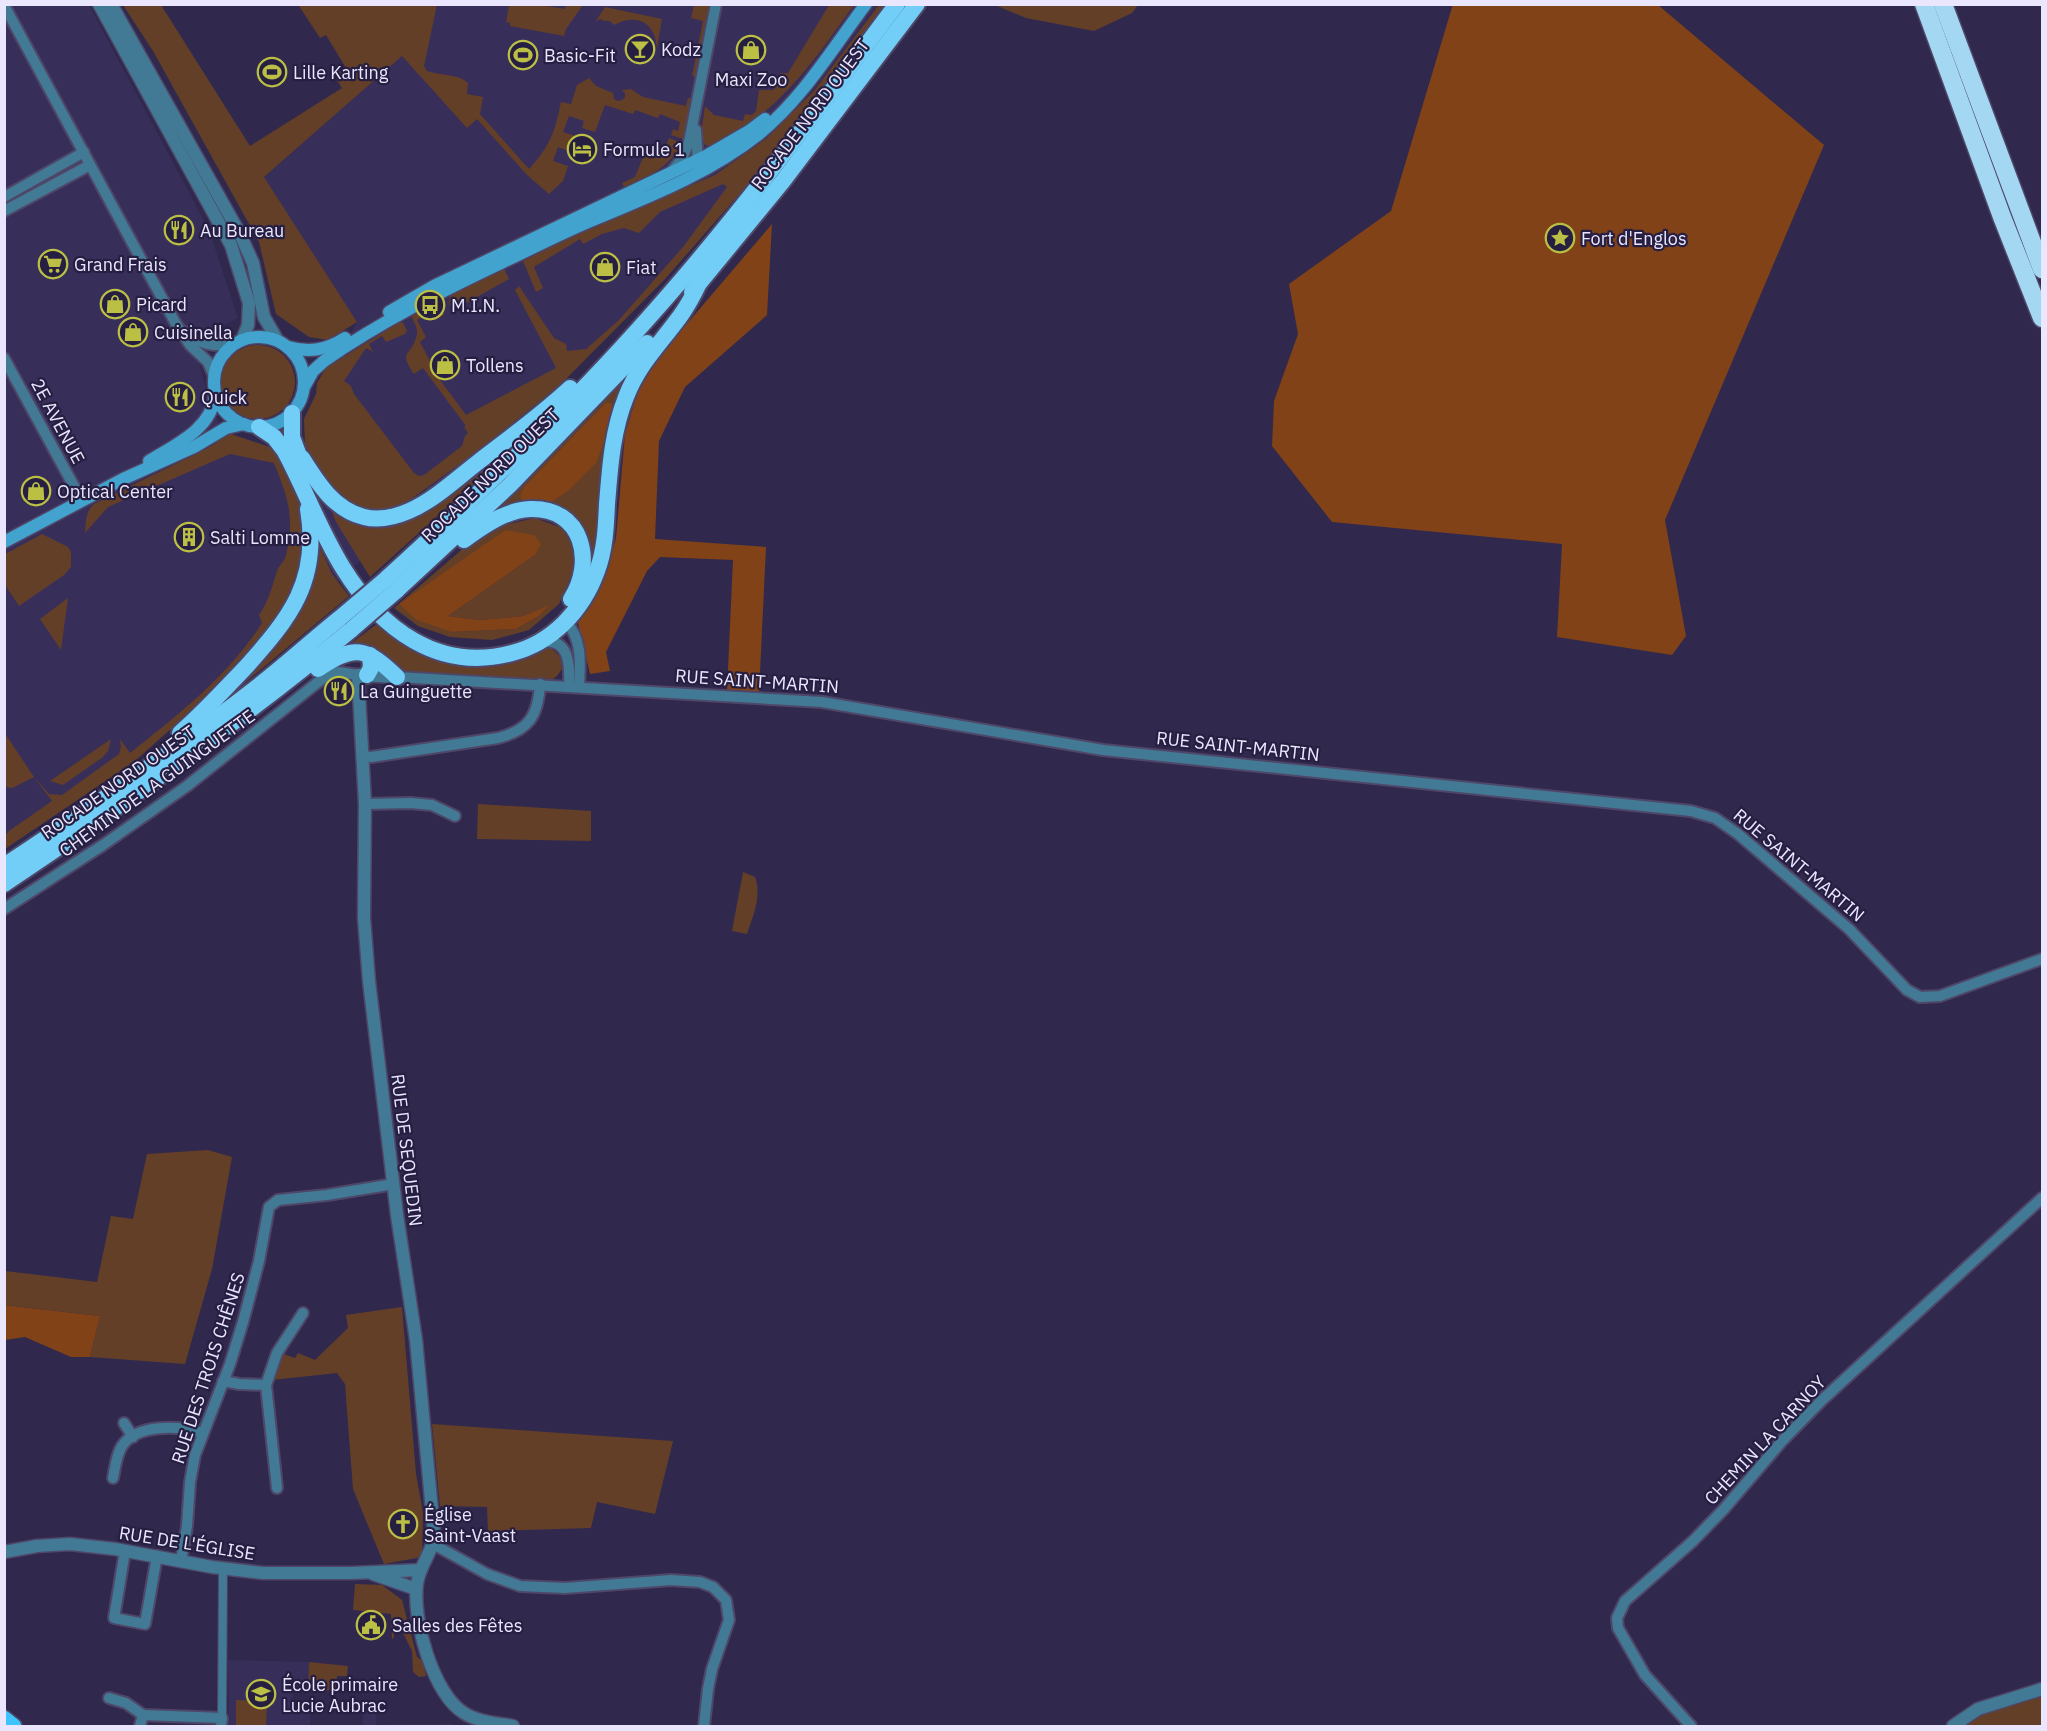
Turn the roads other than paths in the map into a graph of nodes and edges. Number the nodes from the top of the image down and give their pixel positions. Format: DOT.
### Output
graph roads {
  1 [pos="99,4"];
  2 [pos="111,4"];
  3 [pos="716,4"];
  4 [pos="866,4"];
  5 [pos="897,4"];
  6 [pos="917,4"];
  7 [pos="1924,4"];
  8 [pos="1943,4"];
  9 [pos="4,5"];
  10 [pos="829,54"];
  11 [pos="698,106"];
  12 [pos="84,152"];
  13 [pos="699,159"];
  14 [pos="90,165"];
  15 [pos="668,174"];
  16 [pos="688,179"];
  17 [pos="4,197"];
  18 [pos="4,211"];
  19 [pos="2043,270"];
  20 [pos="699,283"];
  21 [pos="653,313"];
  22 [pos="2043,318"];
  23 [pos="176,324"];
  24 [pos="238,342"];
  25 [pos="283,344"];
  26 [pos="4,358"];
  27 [pos="214,376"];
  28 [pos="304,387"];
  29 [pos="215,395"];
  30 [pos="292,413"];
  31 [pos="251,426"];
  32 [pos="296,447"];
  33 [pos="123,479"];
  34 [pos="306,496"];
  35 [pos="82,501"];
  36 [pos="4,542"];
  37 [pos="391,585"];
  38 [pos="566,622"];
  39 [pos="346,624"];
  40 [pos="540,635"];
  41 [pos="370,655"];
  42 [pos="362,675"];
  43 [pos="397,677"];
  44 [pos="540,684"];
  45 [pos="574,687"];
  46 [pos="362,756"];
  47 [pos="130,781"];
  48 [pos="152,784"];
  49 [pos="365,804"];
  50 [pos="455,816"];
  51 [pos="4,866"];
  52 [pos="4,884"];
  53 [pos="4,909"];
  54 [pos="2043,959"];
  55 [pos="394,1184"];
  56 [pos="2043,1198"];
  57 [pos="303,1313"];
  58 [pos="223,1381"];
  59 [pos="266,1385"];
  60 [pos="124,1423"];
  61 [pos="202,1433"];
  62 [pos="133,1437"];
  63 [pos="113,1479"];
  64 [pos="277,1488"];
  65 [pos="433,1544"];
  66 [pos="125,1551"];
  67 [pos="4,1552"];
  68 [pos="157,1556"];
  69 [pos="181,1561"];
  70 [pos="223,1569"];
  71 [pos="421,1570"];
  72 [pos="365,1573"];
  73 [pos="416,1593"];
  74 [pos="2043,1689"];
  75 [pos="109,1698"];
  76 [pos="143,1715"];
  77 [pos="4,1718"];
  78 [pos="221,1722"];
  79 [pos="14,1726"];
  80 [pos="140,1726"];
  81 [pos="513,1726"];
  82 [pos="704,1726"];
  83 [pos="1691,1726"];
  84 [pos="1953,1726"];
  1 -- 24 [label="street"];
  2 -- 25 [label="street"];
  3 -- 11 [label="street"];
  4 -- 10 [label="main road"];
  5 -- 21 [label="highway, ROCADE NORD OUEST"];
  6 -- 20 [label="highway, ROCADE NORD OUEST"];
  7 -- 22 [label="highway"];
  8 -- 19 [label="highway"];
  9 -- 12 [label="street"];
  10 -- 13 [label="main road"];
  10 -- 16 [label="main road"];
  11 -- 13 [label="street"];
  11 -- 15 [label="street"];
  12 -- 14 [label="street"];
  12 -- 17 [label="street"];
  13 -- 15 [label="main road"];
  13 -- 16 [label="street"];
  14 -- 18 [label="street"];
  14 -- 23 [label="street"];
  15 -- 25 [label="main road"];
  16 -- 28 [label="main road"];
  20 -- 37 [label="highway, ROCADE NORD OUEST"];
  20 -- 38 [label="highway"];
  21 -- 32 [label="highway"];
  21 -- 37 [label="highway, ROCADE NORD OUEST"];
  23 -- 24 [label="street"];
  23 -- 27 [label="street"];
  24 -- 25 [label="main road"];
  24 -- 27 [label="main road"];
  25 -- 28 [label="main road"];
  26 -- 35 [label="street, 2E AVENUE"];
  27 -- 29 [label="main road"];
  28 -- 30 [label="main road"];
  29 -- 31 [label="main road"];
  29 -- 33 [label="main road"];
  30 -- 31 [label="main road"];
  30 -- 32 [label="highway"];
  31 -- 33 [label="main road"];
  31 -- 34 [label="highway"];
  32 -- 40 [label="highway"];
  33 -- 35 [label="main road"];
  34 -- 40 [label="highway"];
  34 -- 47 [label="highway"];
  35 -- 36 [label="main road"];
  37 -- 39 [label="highway, ROCADE NORD OUEST, bridge"];
  37 -- 40 [label="highway"];
  38 -- 40 [label="highway"];
  38 -- 45 [label="street"];
  39 -- 47 [label="highway, ROCADE NORD OUEST"];
  39 -- 48 [label="highway, ROCADE NORD OUEST"];
  40 -- 45 [label="street"];
  41 -- 42 [label="highway"];
  41 -- 43 [label="highway"];
  41 -- 48 [label="highway"];
  42 -- 43 [label="street, RUE SAINT-MARTIN"];
  42 -- 46 [label="street, RUE DE SEQUEDIN"];
  42 -- 53 [label="street, CHEMIN DE LA GUINGUETTE"];
  43 -- 44 [label="street, RUE SAINT-MARTIN"];
  44 -- 45 [label="street, RUE SAINT-MARTIN"];
  44 -- 46 [label="street"];
  45 -- 54 [label="street, RUE SAINT-MARTIN"];
  46 -- 49 [label="street, RUE DE SEQUEDIN"];
  47 -- 51 [label="highway, ROCADE NORD OUEST"];
  48 -- 52 [label="highway, ROCADE NORD OUEST"];
  49 -- 50 [label="street"];
  49 -- 55 [label="street, RUE DE SEQUEDIN"];
  55 -- 58 [label="street, RUE DES TROIS CHÊNES"];
  55 -- 65 [label="street, RUE DE SEQUEDIN"];
  56 -- 83 [label="street, CHEMIN LA CARNOY"];
  57 -- 59 [label="street"];
  58 -- 59 [label="street"];
  58 -- 61 [label="street, RUE DES TROIS CHÊNES"];
  59 -- 64 [label="street"];
  60 -- 62 [label="street"];
  61 -- 62 [label="street"];
  61 -- 69 [label="street, RUE DES TROIS CHÊNES"];
  62 -- 63 [label="street"];
  65 -- 71 [label="street, RUE DE SEQUEDIN"];
  65 -- 82 [label="street"];
  66 -- 67 [label="street, RUE DE L'ÉGLISE"];
  66 -- 68 [label="street, RUE DE L'ÉGLISE"];
  66 -- 68 [label="street"];
  68 -- 69 [label="street, RUE DE L'ÉGLISE"];
  69 -- 70 [label="street, RUE DE L'ÉGLISE"];
  70 -- 72 [label="street, RUE DE L'ÉGLISE"];
  70 -- 78 [label="street"];
  71 -- 72 [label="street"];
  71 -- 73 [label="street, RUE DE SEQUEDIN"];
  72 -- 73 [label="street"];
  73 -- 81 [label="street"];
  74 -- 84 [label="street"];
  75 -- 76 [label="street"];
  76 -- 78 [label="street"];
  76 -- 80 [label="street"];
  77 -- 79 [label="main road"];
}
